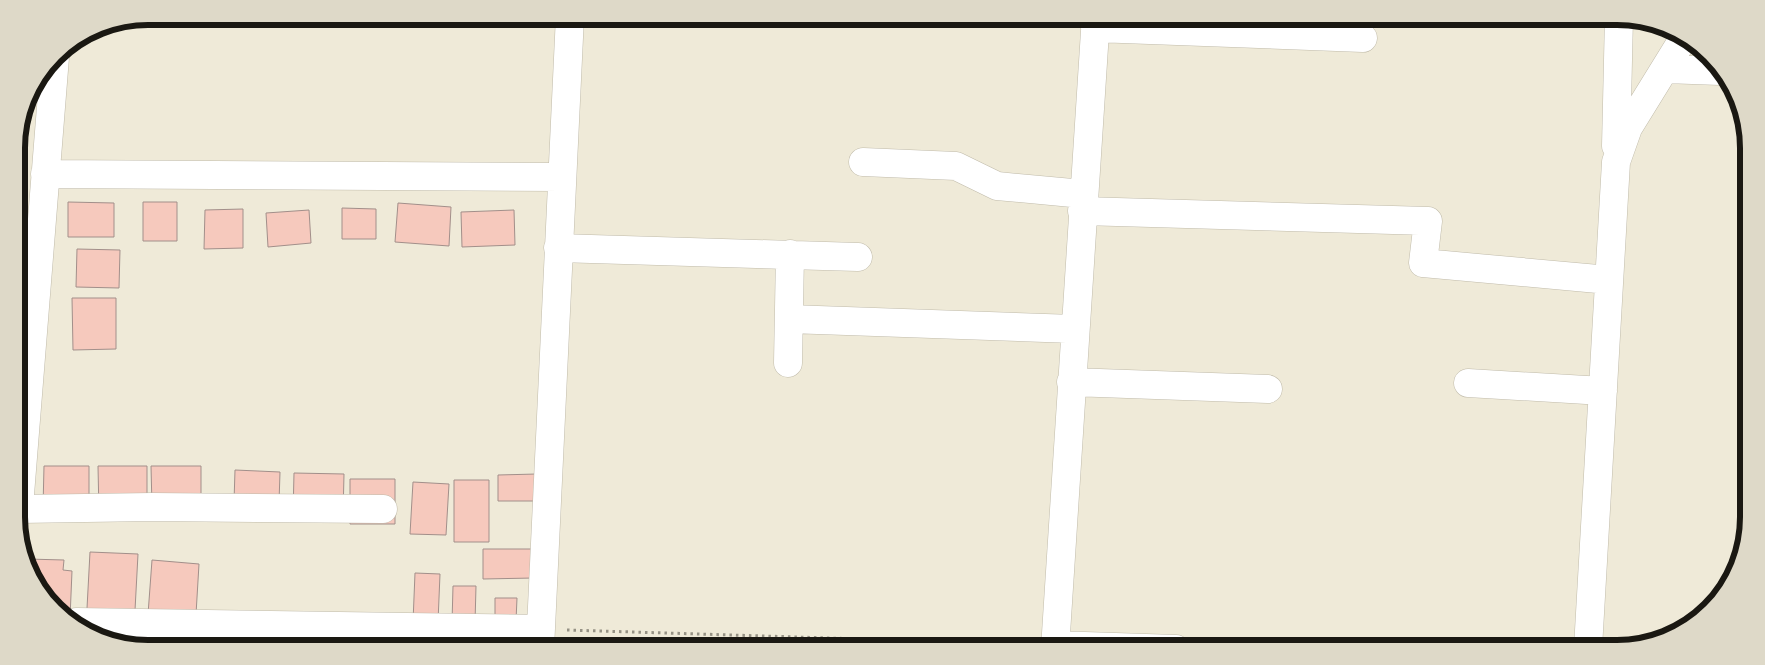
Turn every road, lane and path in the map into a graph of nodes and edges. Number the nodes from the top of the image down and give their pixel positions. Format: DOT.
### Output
graph roads {
  1 [pos="570,25"];
  2 [pos="1095,25"];
  3 [pos="1145,25"];
  4 [pos="1620,25"];
  5 [pos="1363,38"];
  6 [pos="1680,43"];
  7 [pos="54,69"];
  8 [pos="1664,69"];
  9 [pos="1712,71"];
  10 [pos="863,162"];
  11 [pos="1616,162"];
  12 [pos="45,174"];
  13 [pos="562,177"];
  14 [pos="1083,202"];
  15 [pos="558,248"];
  16 [pos="790,254"];
  17 [pos="858,257"];
  18 [pos="1609,280"];
  19 [pos="789,318"];
  20 [pos="1074,329"];
  21 [pos="788,363"];
  22 [pos="1071,382"];
  23 [pos="1468,384"];
  24 [pos="1268,390"];
  25 [pos="1603,390"];
  26 [pos="25,421"];
  27 [pos="25,508"];
  28 [pos="383,509"];
  29 [pos="86,622"];
  30 [pos="540,639"];
  31 [pos="604,640"];
  32 [pos="1054,640"];
  33 [pos="1588,640"];
  1 -- 13 [label="street"];
  2 -- 14 [label="street"];
  3 -- 5 [label="street"];
  4 -- 11 [label="street"];
  6 -- 8 [label="street"];
  7 -- 12 [label="street"];
  8 -- 9 [label="street"];
  8 -- 11 [label="street"];
  10 -- 14 [label="street"];
  11 -- 18 [label="street"];
  12 -- 13 [label="street"];
  12 -- 26 [label="street"];
  13 -- 15 [label="street"];
  14 -- 18 [label="street"];
  14 -- 20 [label="street"];
  15 -- 16 [label="street"];
  15 -- 30 [label="street"];
  16 -- 17 [label="street"];
  16 -- 19 [label="street"];
  18 -- 25 [label="street"];
  19 -- 20 [label="street"];
  19 -- 21 [label="street"];
  20 -- 22 [label="street"];
  22 -- 24 [label="street"];
  22 -- 32 [label="street"];
  23 -- 25 [label="street"];
  25 -- 33 [label="street"];
  27 -- 28 [label="street"];
  29 -- 30 [label="street"];
  30 -- 31 [label="path"];
}
